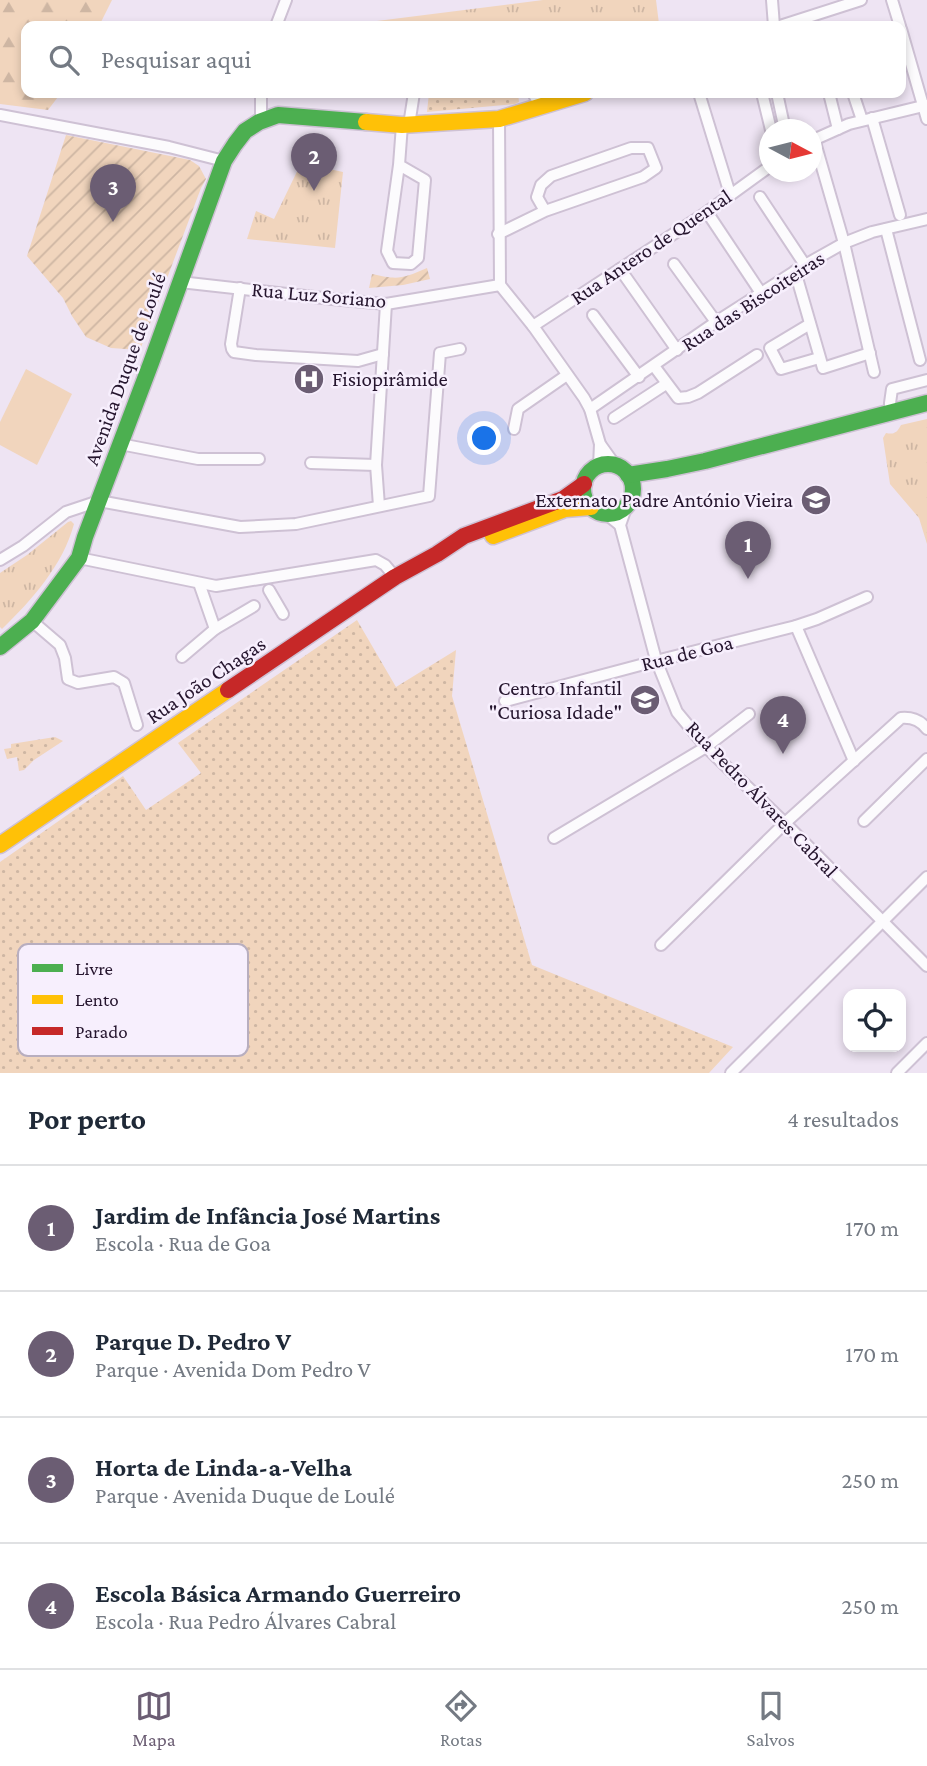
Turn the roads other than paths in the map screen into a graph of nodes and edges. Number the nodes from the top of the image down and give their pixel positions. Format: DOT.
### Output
graph roads {
  1 [pos="286,0"];
  2 [pos="772,0"];
  3 [pos="861,0"];
  4 [pos="892,0"];
  5 [pos="278,21"];
  6 [pos="774,21"];
  7 [pos="795,21"];
  8 [pos="898,21"];
  9 [pos="906,46"];
  10 [pos="261,98"];
  11 [pos="413,98"];
  12 [pos="701,98"];
  13 [pos="763,98"];
  14 [pos="778,98"];
  15 [pos="830,98"];
  16 [pos="856,98"];
  17 [pos="537,100"];
  18 [pos="925,105"];
  19 [pos="0,115"];
  20 [pos="768,119"];
  21 [pos="783,119"];
  22 [pos="867,119"];
  23 [pos="927,119"];
  24 [pos="261,120"];
  25 [pos="499,120"];
  26 [pos="405,125"];
  27 [pos="838,129"];
  28 [pos="822,136"];
  29 [pos="224,160"];
  30 [pos="399,165"];
  31 [pos="822,169"];
  32 [pos="759,174"];
  33 [pos="730,194"];
  34 [pos="760,197"];
  35 [pos="545,211"];
  36 [pos="707,212"];
  37 [pos="900,215"];
  38 [pos="927,219"];
  39 [pos="886,229"];
  40 [pos="498,234"];
  41 [pos="845,243"];
  42 [pos="674,264"];
  43 [pos="800,268"];
  44 [pos="620,269"];
  45 [pos="180,282"];
  46 [pos="500,285"];
  47 [pos="240,288"];
  48 [pos="761,293"];
  49 [pos="386,304"];
  50 [pos="593,315"];
  51 [pos="716,322"];
  52 [pos="810,324"];
  53 [pos="533,326"];
  54 [pos="460,349"];
  55 [pos="677,350"];
  56 [pos="870,353"];
  57 [pos="383,354"];
  58 [pos="757,355"];
  59 [pos="920,360"];
  60 [pos="821,363"];
  61 [pos="654,366"];
  62 [pos="874,372"];
  63 [pos="567,375"];
  64 [pos="639,377"];
  65 [pos="927,380"];
  66 [pos="666,384"];
  67 [pos="927,403"];
  68 [pos="590,409"];
  69 [pos="890,413"];
  70 [pos="614,418"];
  71 [pos="514,429"];
  72 [pos="120,443"];
  73 [pos="600,443"];
  74 [pos="258,460"];
  75 [pos="311,463"];
  76 [pos="376,465"];
  77 [pos="620,480"];
  78 [pos="583,484"];
  79 [pos="99,501"];
  80 [pos="379,506"];
  81 [pos="598,510"];
  82 [pos="621,525"];
  83 [pos="437,554"];
  84 [pos="79,558"];
  85 [pos="0,560"];
  86 [pos="395,577"];
  87 [pos="199,583"];
  88 [pos="269,590"];
  89 [pos="867,597"];
  90 [pos="254,606"];
  91 [pos="283,614"];
  92 [pos="32,621"];
  93 [pos="796,626"];
  94 [pos="215,628"];
  95 [pos="0,647"];
  96 [pos="182,657"];
  97 [pos="656,660"];
  98 [pos="505,701"];
  99 [pos="749,714"];
  100 [pos="137,724"];
  101 [pos="927,729"];
  102 [pos="706,747"];
  103 [pos="927,759"];
  104 [pos="854,761"];
  105 [pos="864,821"];
  106 [pos="786,823"];
  107 [pos="554,838"];
  108 [pos="0,845"];
  109 [pos="927,877"];
  110 [pos="883,922"];
  111 [pos="661,945"];
  112 [pos="927,966"];
  113 [pos="927,1043"];
  114 [pos="731,1073"];
  115 [pos="897,1073"];
  1 -- 5 [label="street"];
  2 -- 6 [label="street"];
  3 -- 7 [label="street"];
  4 -- 8 [label="street"];
  9 -- 18 [label="street"];
  10 -- 24 [label="street"];
  11 -- 26 [label="street"];
  12 -- 33 [label="street"];
  13 -- 20 [label="street"];
  14 -- 21 [label="street"];
  15 -- 27 [label="street"];
  16 -- 22 [label="street"];
  17 -- 25 [label="street"];
  18 -- 22 [label="street"];
  18 -- 23 [label="street"];
  19 -- 29 [label="street"];
  22 -- 27 [label="street"];
  22 -- 37 [label="street"];
  24 -- 26 [label="street"];
  24 -- 29 [label="street, Avenida Duque de Loulé"];
  25 -- 26 [label="street"];
  25 -- 40 [label="street"];
  26 -- 30 [label="street"];
  27 -- 28 [label="street"];
  29 -- 45 [label="street, Avenida Duque de Loulé"];
  30 -- 30 [label="street"];
  31 -- 41 [label="street"];
  32 -- 33 [label="street, Rua Antero de Quental"];
  33 -- 36 [label="street, Rua Antero de Quental"];
  34 -- 43 [label="street"];
  35 -- 35 [label="street"];
  35 -- 40 [label="street"];
  36 -- 44 [label="street, Rua Antero de Quental"];
  36 -- 48 [label="street"];
  38 -- 39 [label="street, Rua das Biscoiteiras"];
  39 -- 41 [label="street, Rua das Biscoiteiras"];
  39 -- 59 [label="street"];
  40 -- 46 [label="street"];
  41 -- 43 [label="street, Rua das Biscoiteiras"];
  41 -- 56 [label="street"];
  42 -- 51 [label="street"];
  43 -- 48 [label="street, Rua das Biscoiteiras"];
  43 -- 52 [label="street"];
  44 -- 53 [label="street, Rua Antero de Quental"];
  44 -- 55 [label="street"];
  45 -- 47 [label="street, Rua Luz Soriano"];
  45 -- 72 [label="street, Avenida Duque de Loulé"];
  46 -- 49 [label="street, Rua Luz Soriano"];
  46 -- 53 [label="street"];
  47 -- 49 [label="street, Rua Luz Soriano"];
  47 -- 57 [label="street"];
  48 -- 51 [label="street, Rua das Biscoiteiras"];
  49 -- 57 [label="street"];
  50 -- 64 [label="street"];
  51 -- 55 [label="street, Rua das Biscoiteiras"];
  52 -- 60 [label="street"];
  52 -- 60 [label="street"];
  53 -- 63 [label="street"];
  54 -- 80 [label="street"];
  55 -- 61 [label="street, Rua das Biscoiteiras"];
  56 -- 60 [label="street"];
  56 -- 62 [label="street"];
  57 -- 76 [label="street"];
  58 -- 66 [label="street"];
  61 -- 64 [label="street, Rua das Biscoiteiras"];
  61 -- 66 [label="street"];
  63 -- 68 [label="street"];
  63 -- 71 [label="street"];
  64 -- 68 [label="street, Rua das Biscoiteiras"];
  65 -- 69 [label="street"];
  66 -- 70 [label="street"];
  67 -- 69 [label="street, Rua João Chagas"];
  68 -- 73 [label="street"];
  69 -- 77 [label="street, Rua João Chagas"];
  72 -- 74 [label="street"];
  72 -- 79 [label="street, Avenida Duque de Loulé"];
  73 -- 77 [label="street"];
  73 -- 77 [label="street"];
  75 -- 76 [label="street"];
  76 -- 80 [label="street"];
  77 -- 78 [label="street, Rua João Chagas"];
  77 -- 81 [label="street, Rua João Chagas"];
  77 -- 82 [label="street"];
  78 -- 81 [label="street"];
  78 -- 83 [label="street, Rua João Chagas"];
  79 -- 80 [label="street"];
  79 -- 84 [label="street, Avenida Duque de Loulé"];
  79 -- 85 [label="street"];
  81 -- 82 [label="street"];
  81 -- 83 [label="street, Rua João Chagas"];
  82 -- 97 [label="street, Rua Pedro Álvares Cabral"];
  83 -- 86 [label="street, Rua João Chagas"];
  84 -- 87 [label="street"];
  84 -- 92 [label="street, Avenida Duque de Loulé"];
  86 -- 87 [label="street"];
  86 -- 108 [label="street, Rua João Chagas"];
  87 -- 94 [label="street"];
  88 -- 91 [label="street"];
  89 -- 93 [label="street, Rua de Goa"];
  90 -- 94 [label="street"];
  92 -- 95 [label="street, Avenida Duque de Loulé"];
  92 -- 100 [label="street"];
  93 -- 97 [label="street, Rua de Goa"];
  93 -- 104 [label="street"];
  94 -- 96 [label="street"];
  97 -- 98 [label="street, Rua de Goa"];
  97 -- 102 [label="street, Rua Pedro Álvares Cabral"];
  99 -- 102 [label="street"];
  101 -- 104 [label="street"];
  102 -- 106 [label="street, Rua Pedro Álvares Cabral"];
  102 -- 107 [label="street"];
  103 -- 105 [label="street"];
  104 -- 106 [label="street"];
  106 -- 110 [label="street, Rua Pedro Álvares Cabral"];
  106 -- 111 [label="street"];
  109 -- 110 [label="street"];
  110 -- 112 [label="street, Rua Pedro Álvares Cabral"];
  110 -- 114 [label="street"];
  113 -- 115 [label="street"];
}
